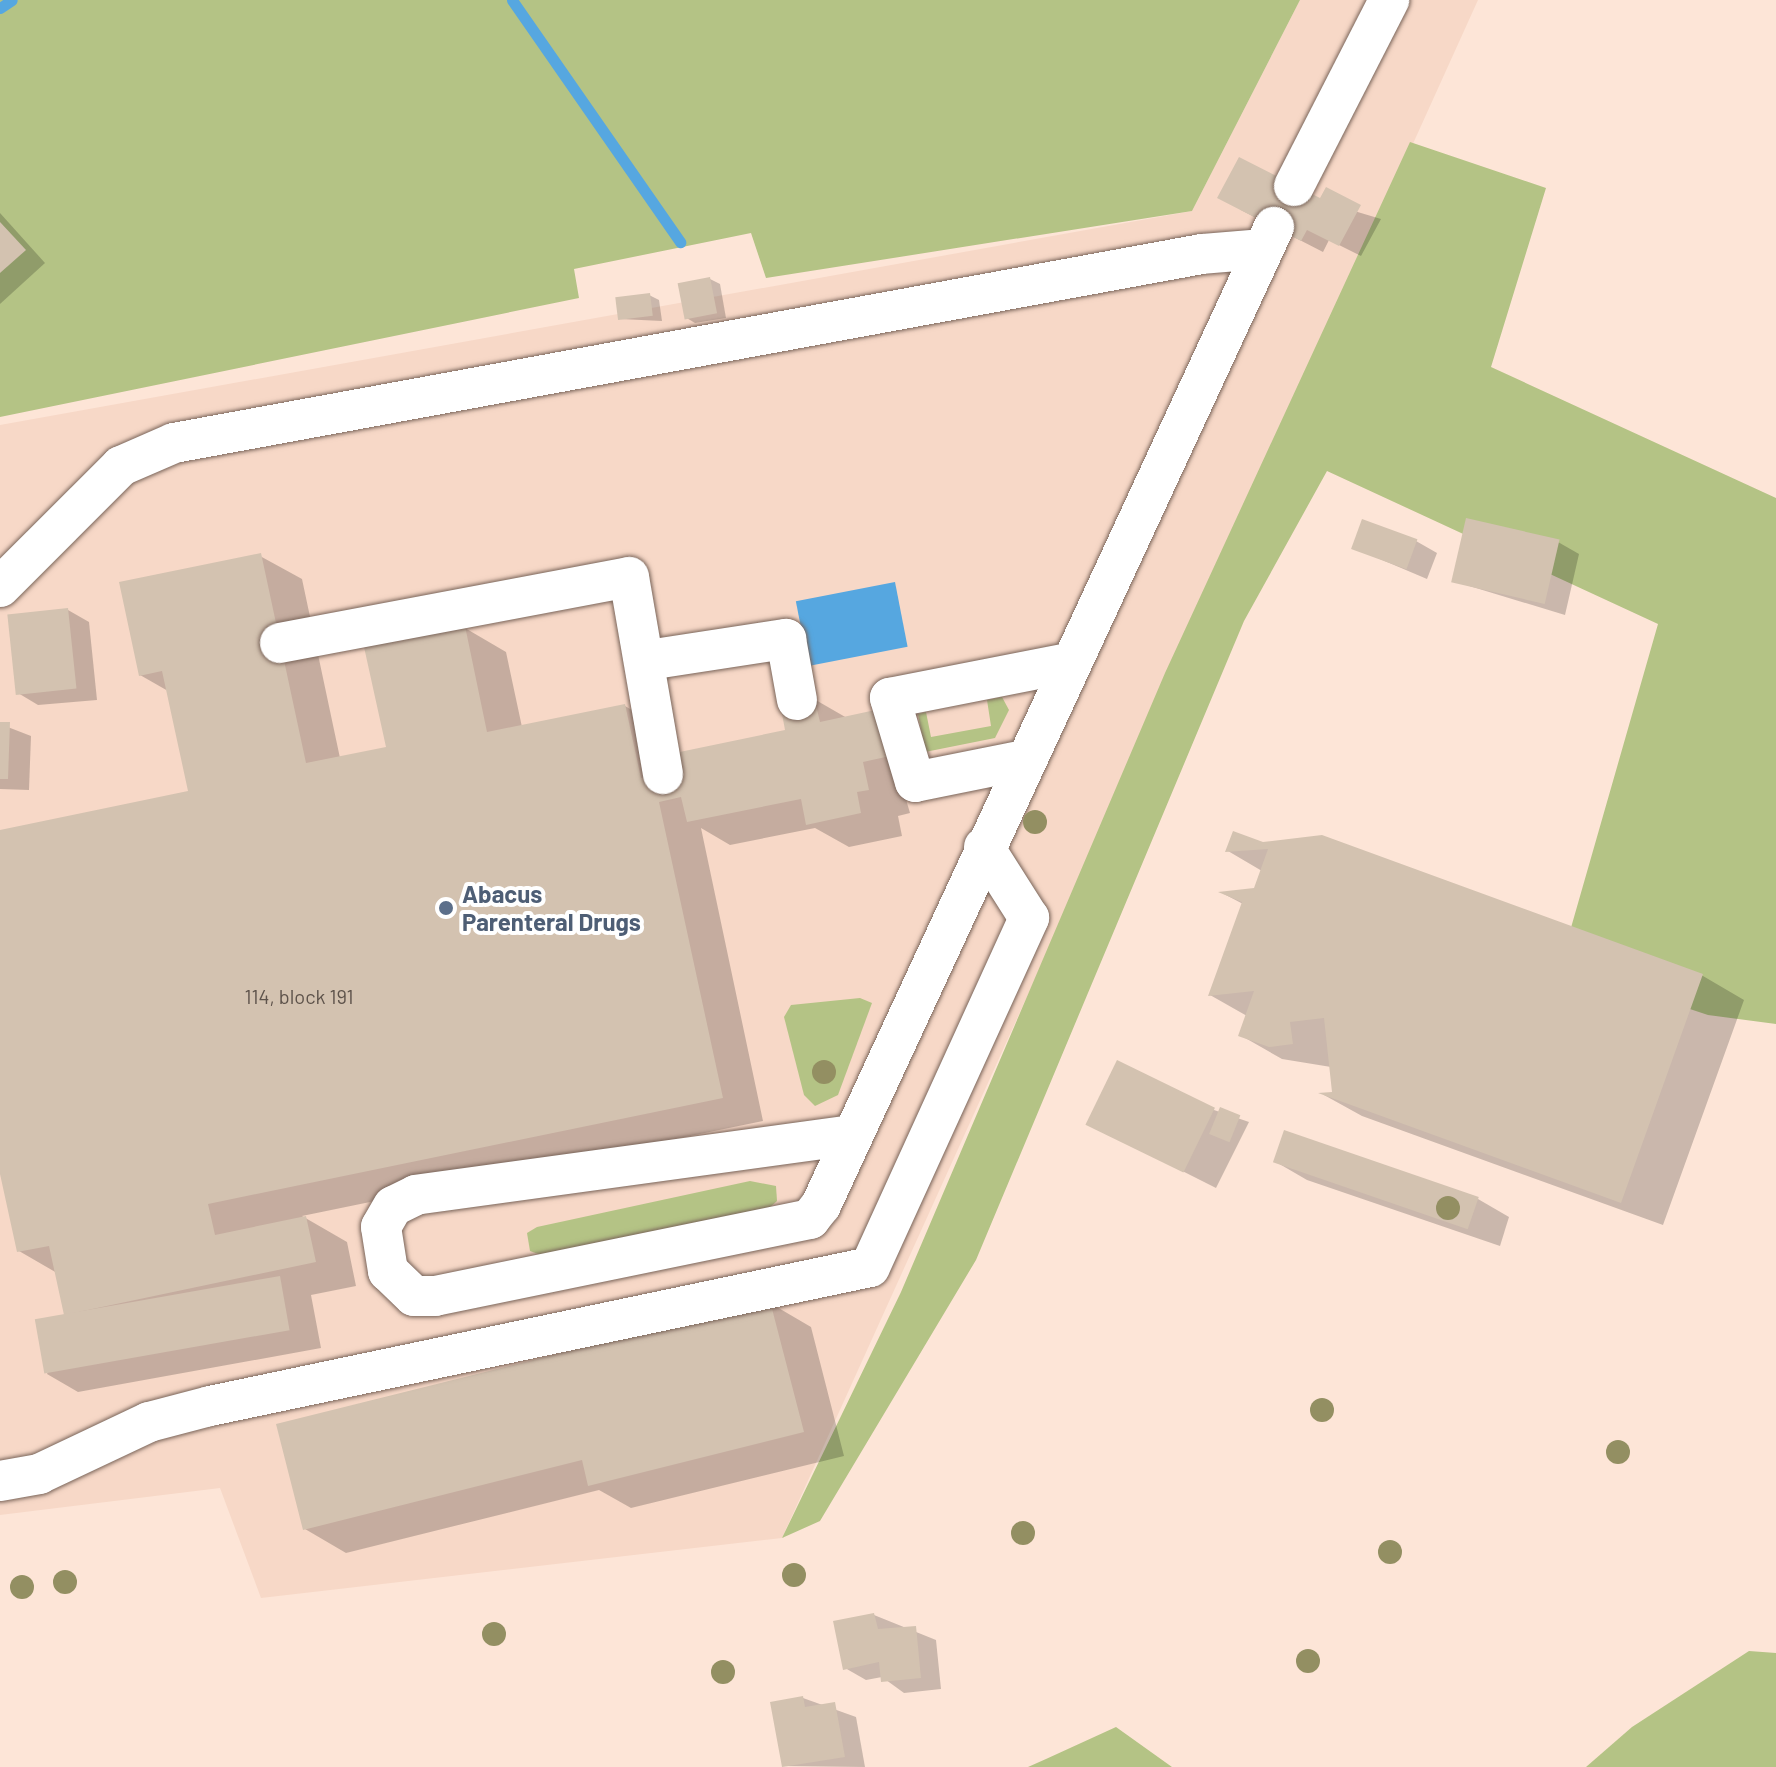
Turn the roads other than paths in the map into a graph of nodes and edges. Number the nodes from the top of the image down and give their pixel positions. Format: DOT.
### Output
graph roads {
  1 [pos="1389,0"];
  2 [pos="1294,186"];
  3 [pos="0,587"];
  4 [pos="280,643"];
  5 [pos="648,660"];
  6 [pos="1068,663"];
  7 [pos="797,700"];
  8 [pos="1024,760"];
  9 [pos="663,774"];
  10 [pos="984,847"];
  11 [pos="852,1135"];
  12 [pos="0,1481"];
  1 -- 2 [label="lane"];
  3 -- 6 [label="lane"];
  4 -- 5 [label="lane"];
  5 -- 7 [label="lane"];
  5 -- 9 [label="lane"];
  6 -- 8 [label="lane"];
  6 -- 8 [label="lane"];
  8 -- 10 [label="lane"];
  10 -- 11 [label="lane"];
  10 -- 12 [label="lane"];
  11 -- 11 [label="lane"];
}
